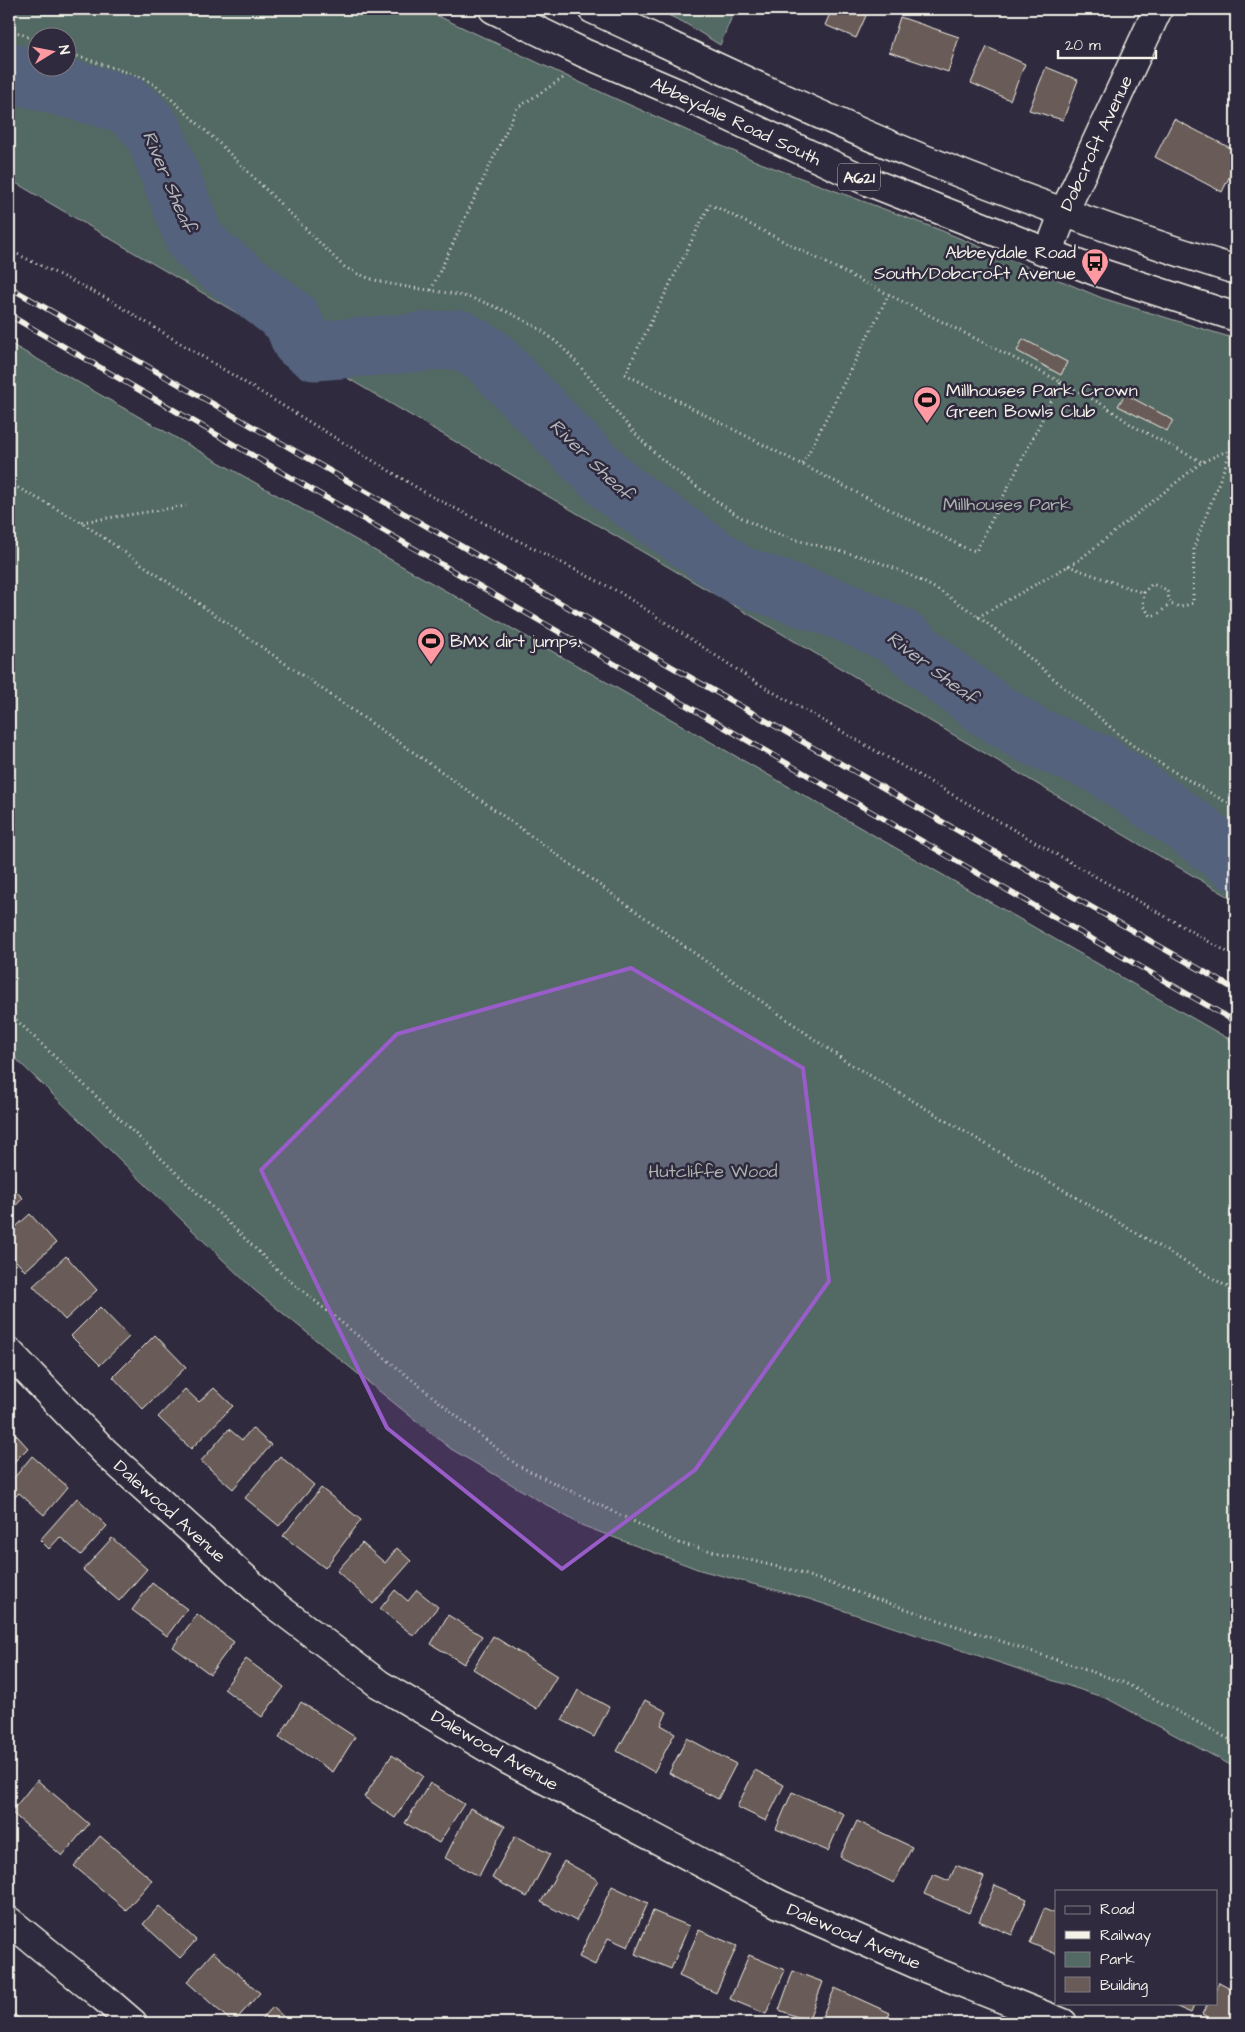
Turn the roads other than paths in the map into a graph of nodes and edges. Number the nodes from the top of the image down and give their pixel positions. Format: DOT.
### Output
graph roads {
  1 [pos="494,9"];
  2 [pos="592,9"];
  3 [pos="1158,9"];
  4 [pos="1064,212"];
  5 [pos="1049,251"];
  6 [pos="1236,270"];
  7 [pos="1236,317"];
  8 [pos="9,1352"];
  9 [pos="9,1921"];
  10 [pos="133,2023"];
  11 [pos="1063,2023"];
  1 -- 5 [label="street, Abbeydale Road South / A621"];
  2 -- 4 [label="street, A621"];
  3 -- 4 [label="street, Dobcroft Avenue"];
  4 -- 5 [label="street, Dobcroft Avenue"];
  4 -- 6 [label="street, A621"];
  5 -- 7 [label="street, Abbeydale Road South / A621"];
  8 -- 11 [label="street, Dalewood Avenue"];
  9 -- 10 [label="street"];
}
